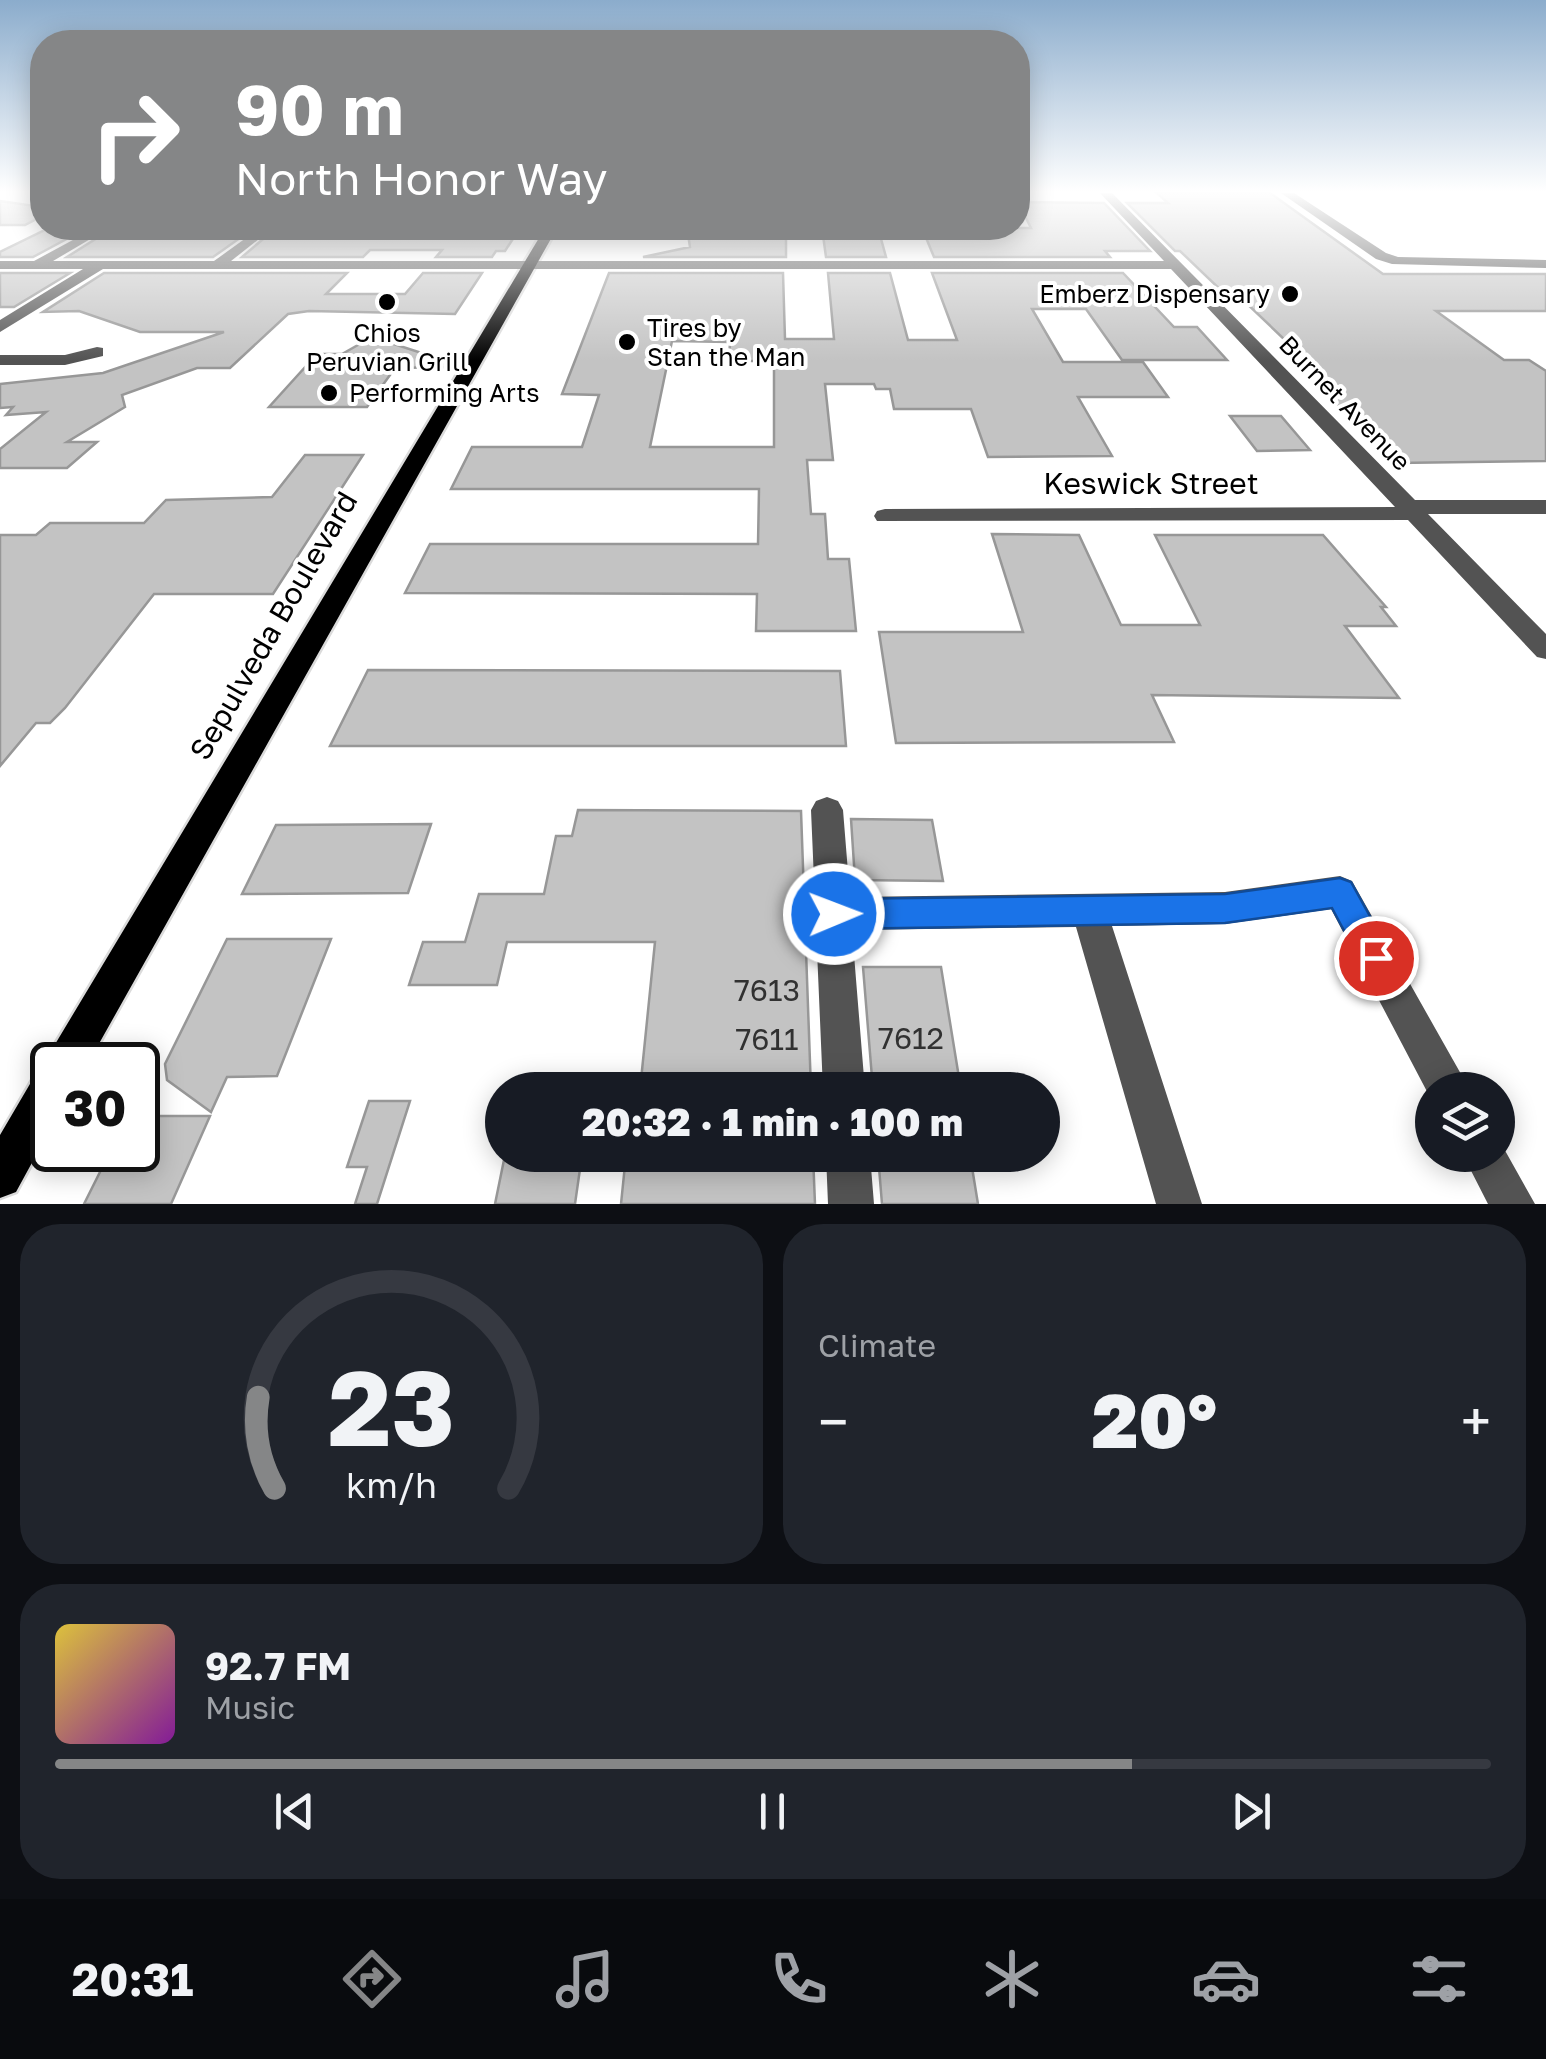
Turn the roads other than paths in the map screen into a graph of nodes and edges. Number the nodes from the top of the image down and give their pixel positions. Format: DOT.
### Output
graph roads {
  1 [pos="64,249"];
  2 [pos="239,249"];
  3 [pos="539,249"];
  4 [pos="1161,249"];
  5 [pos="1371,249"];
  6 [pos="1546,264"];
  7 [pos="0,265"];
  8 [pos="35,265"];
  9 [pos="100,265"];
  10 [pos="218,265"];
  11 [pos="1176,265"];
  12 [pos="530,266"];
  13 [pos="0,327"];
  14 [pos="97,352"];
  15 [pos="0,360"];
  16 [pos="1546,508"];
  17 [pos="1413,510"];
  18 [pos="885,516"];
  19 [pos="1546,650"];
  20 [pos="827,810"];
  21 [pos="1089,911"];
  22 [pos="834,914"];
  23 [pos="78,1042"];
  24 [pos="843,1072"];
  25 [pos="1439,1072"];
  26 [pos="30,1125"];
  27 [pos="849,1172"];
  28 [pos="1494,1172"];
  29 [pos="0,1176"];
  30 [pos="851,1204"];
  31 [pos="1179,1204"];
  32 [pos="1512,1204"];
  1 -- 8 [label="street"];
  2 -- 10 [label="street"];
  3 -- 12 [label="main road, Sepulveda Boulevard"];
  4 -- 11 [label="street, Burnet Avenue"];
  5 -- 6 [label="street"];
  7 -- 8 [label="street"];
  8 -- 9 [label="street"];
  9 -- 10 [label="street"];
  9 -- 13 [label="street"];
  10 -- 12 [label="street"];
  11 -- 12 [label="street"];
  11 -- 17 [label="street, Burnet Avenue"];
  12 -- 23 [label="main road, Sepulveda Boulevard"];
  14 -- 15 [label="street"];
  16 -- 17 [label="street, Keswick Street"];
  17 -- 18 [label="street, Keswick Street"];
  17 -- 19 [label="street, Burnet Avenue"];
  20 -- 22 [label="street"];
  21 -- 22 [label="street"];
  21 -- 25 [label="street"];
  21 -- 31 [label="street"];
  22 -- 24 [label="street"];
  26 -- 29 [label="main road"];
  27 -- 30 [label="street"];
  28 -- 32 [label="street"];
}
